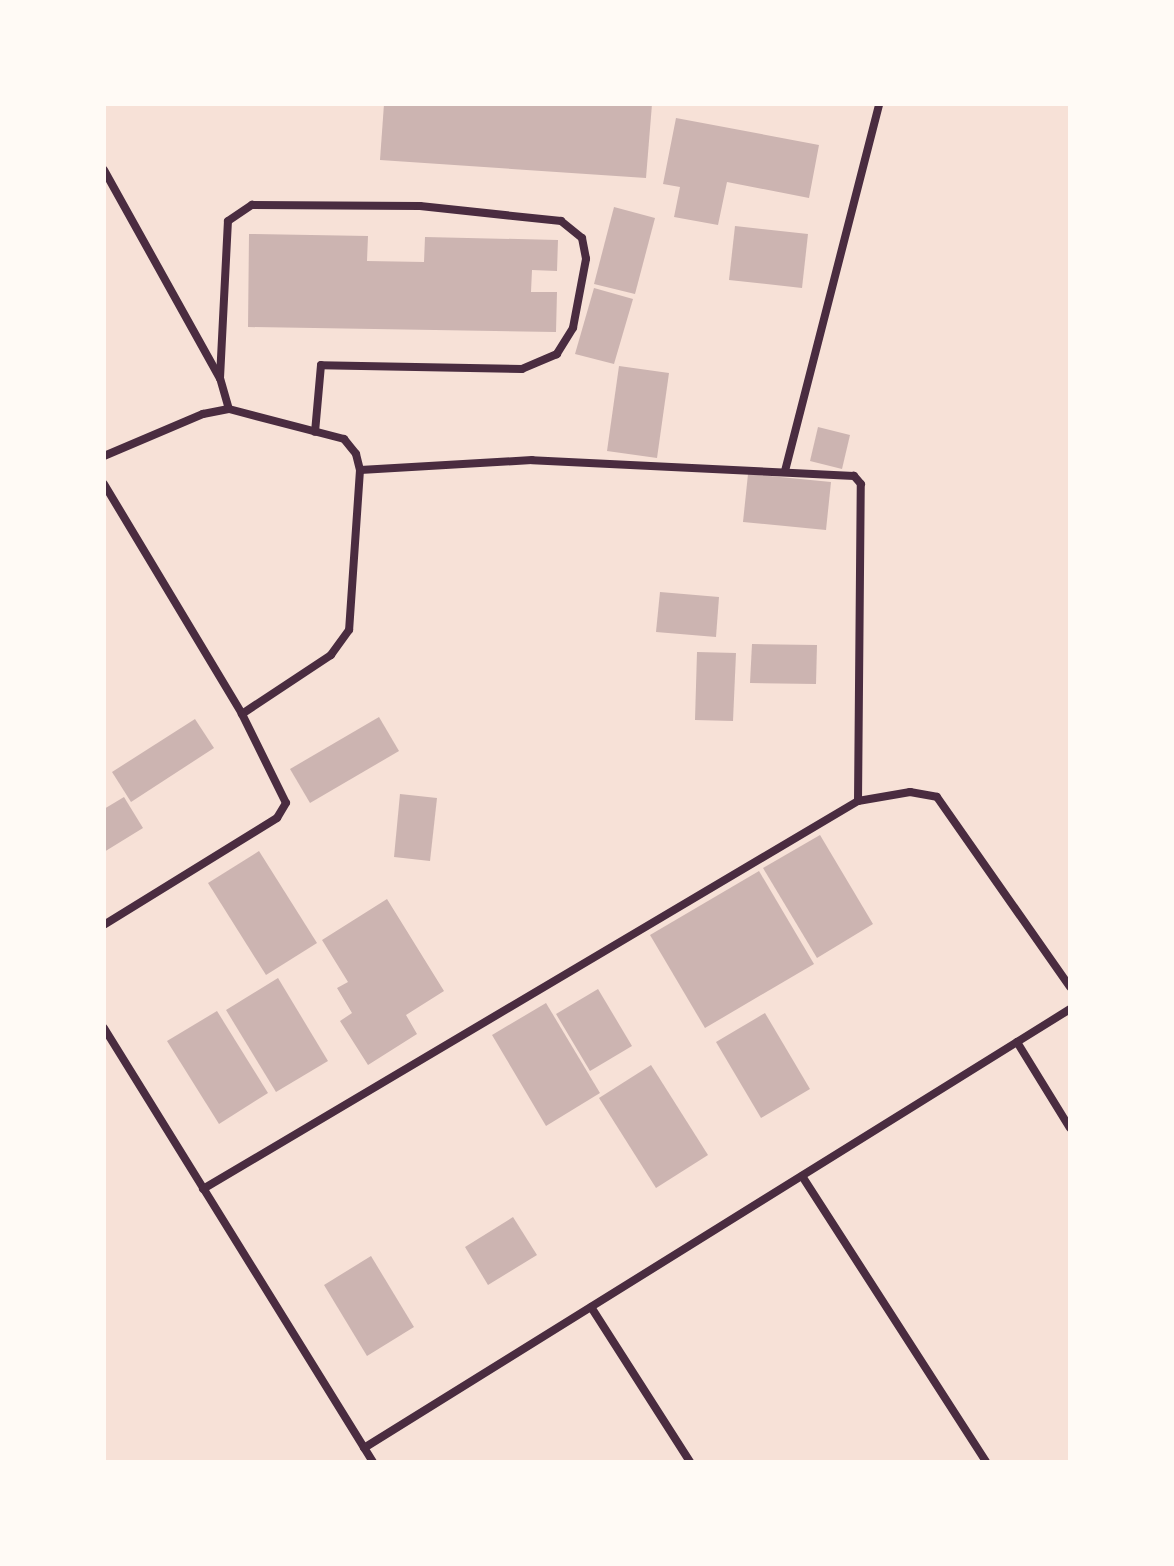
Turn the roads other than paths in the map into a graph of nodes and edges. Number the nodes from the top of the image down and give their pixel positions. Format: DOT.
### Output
graph roads {
  1 [pos="879,104"];
  2 [pos="104,170"];
  3 [pos="220,378"];
  4 [pos="229,409"];
  5 [pos="315,432"];
  6 [pos="104,456"];
  7 [pos="360,470"];
  8 [pos="785,471"];
  9 [pos="104,484"];
  10 [pos="242,714"];
  11 [pos="858,801"];
  12 [pos="104,925"];
  13 [pos="1070,987"];
  14 [pos="1070,1009"];
  15 [pos="104,1028"];
  16 [pos="1017,1042"];
  17 [pos="1070,1128"];
  18 [pos="802,1176"];
  19 [pos="203,1189"];
  20 [pos="591,1307"];
  21 [pos="364,1448"];
  22 [pos="373,1462"];
  23 [pos="690,1462"];
  24 [pos="986,1462"];
  1 -- 8 [label="street"];
  2 -- 3 [label="street"];
  3 -- 4 [label="street"];
  3 -- 5 [label="street"];
  4 -- 5 [label="street"];
  4 -- 6 [label="street"];
  5 -- 7 [label="street"];
  7 -- 8 [label="street"];
  7 -- 10 [label="street"];
  8 -- 11 [label="street"];
  9 -- 10 [label="street"];
  10 -- 12 [label="street"];
  11 -- 13 [label="street"];
  11 -- 19 [label="street"];
  14 -- 16 [label="street"];
  15 -- 19 [label="street"];
  16 -- 17 [label="street"];
  16 -- 18 [label="street"];
  18 -- 20 [label="street"];
  18 -- 24 [label="street"];
  19 -- 21 [label="street"];
  20 -- 21 [label="street"];
  20 -- 23 [label="street"];
  21 -- 22 [label="street"];
}
